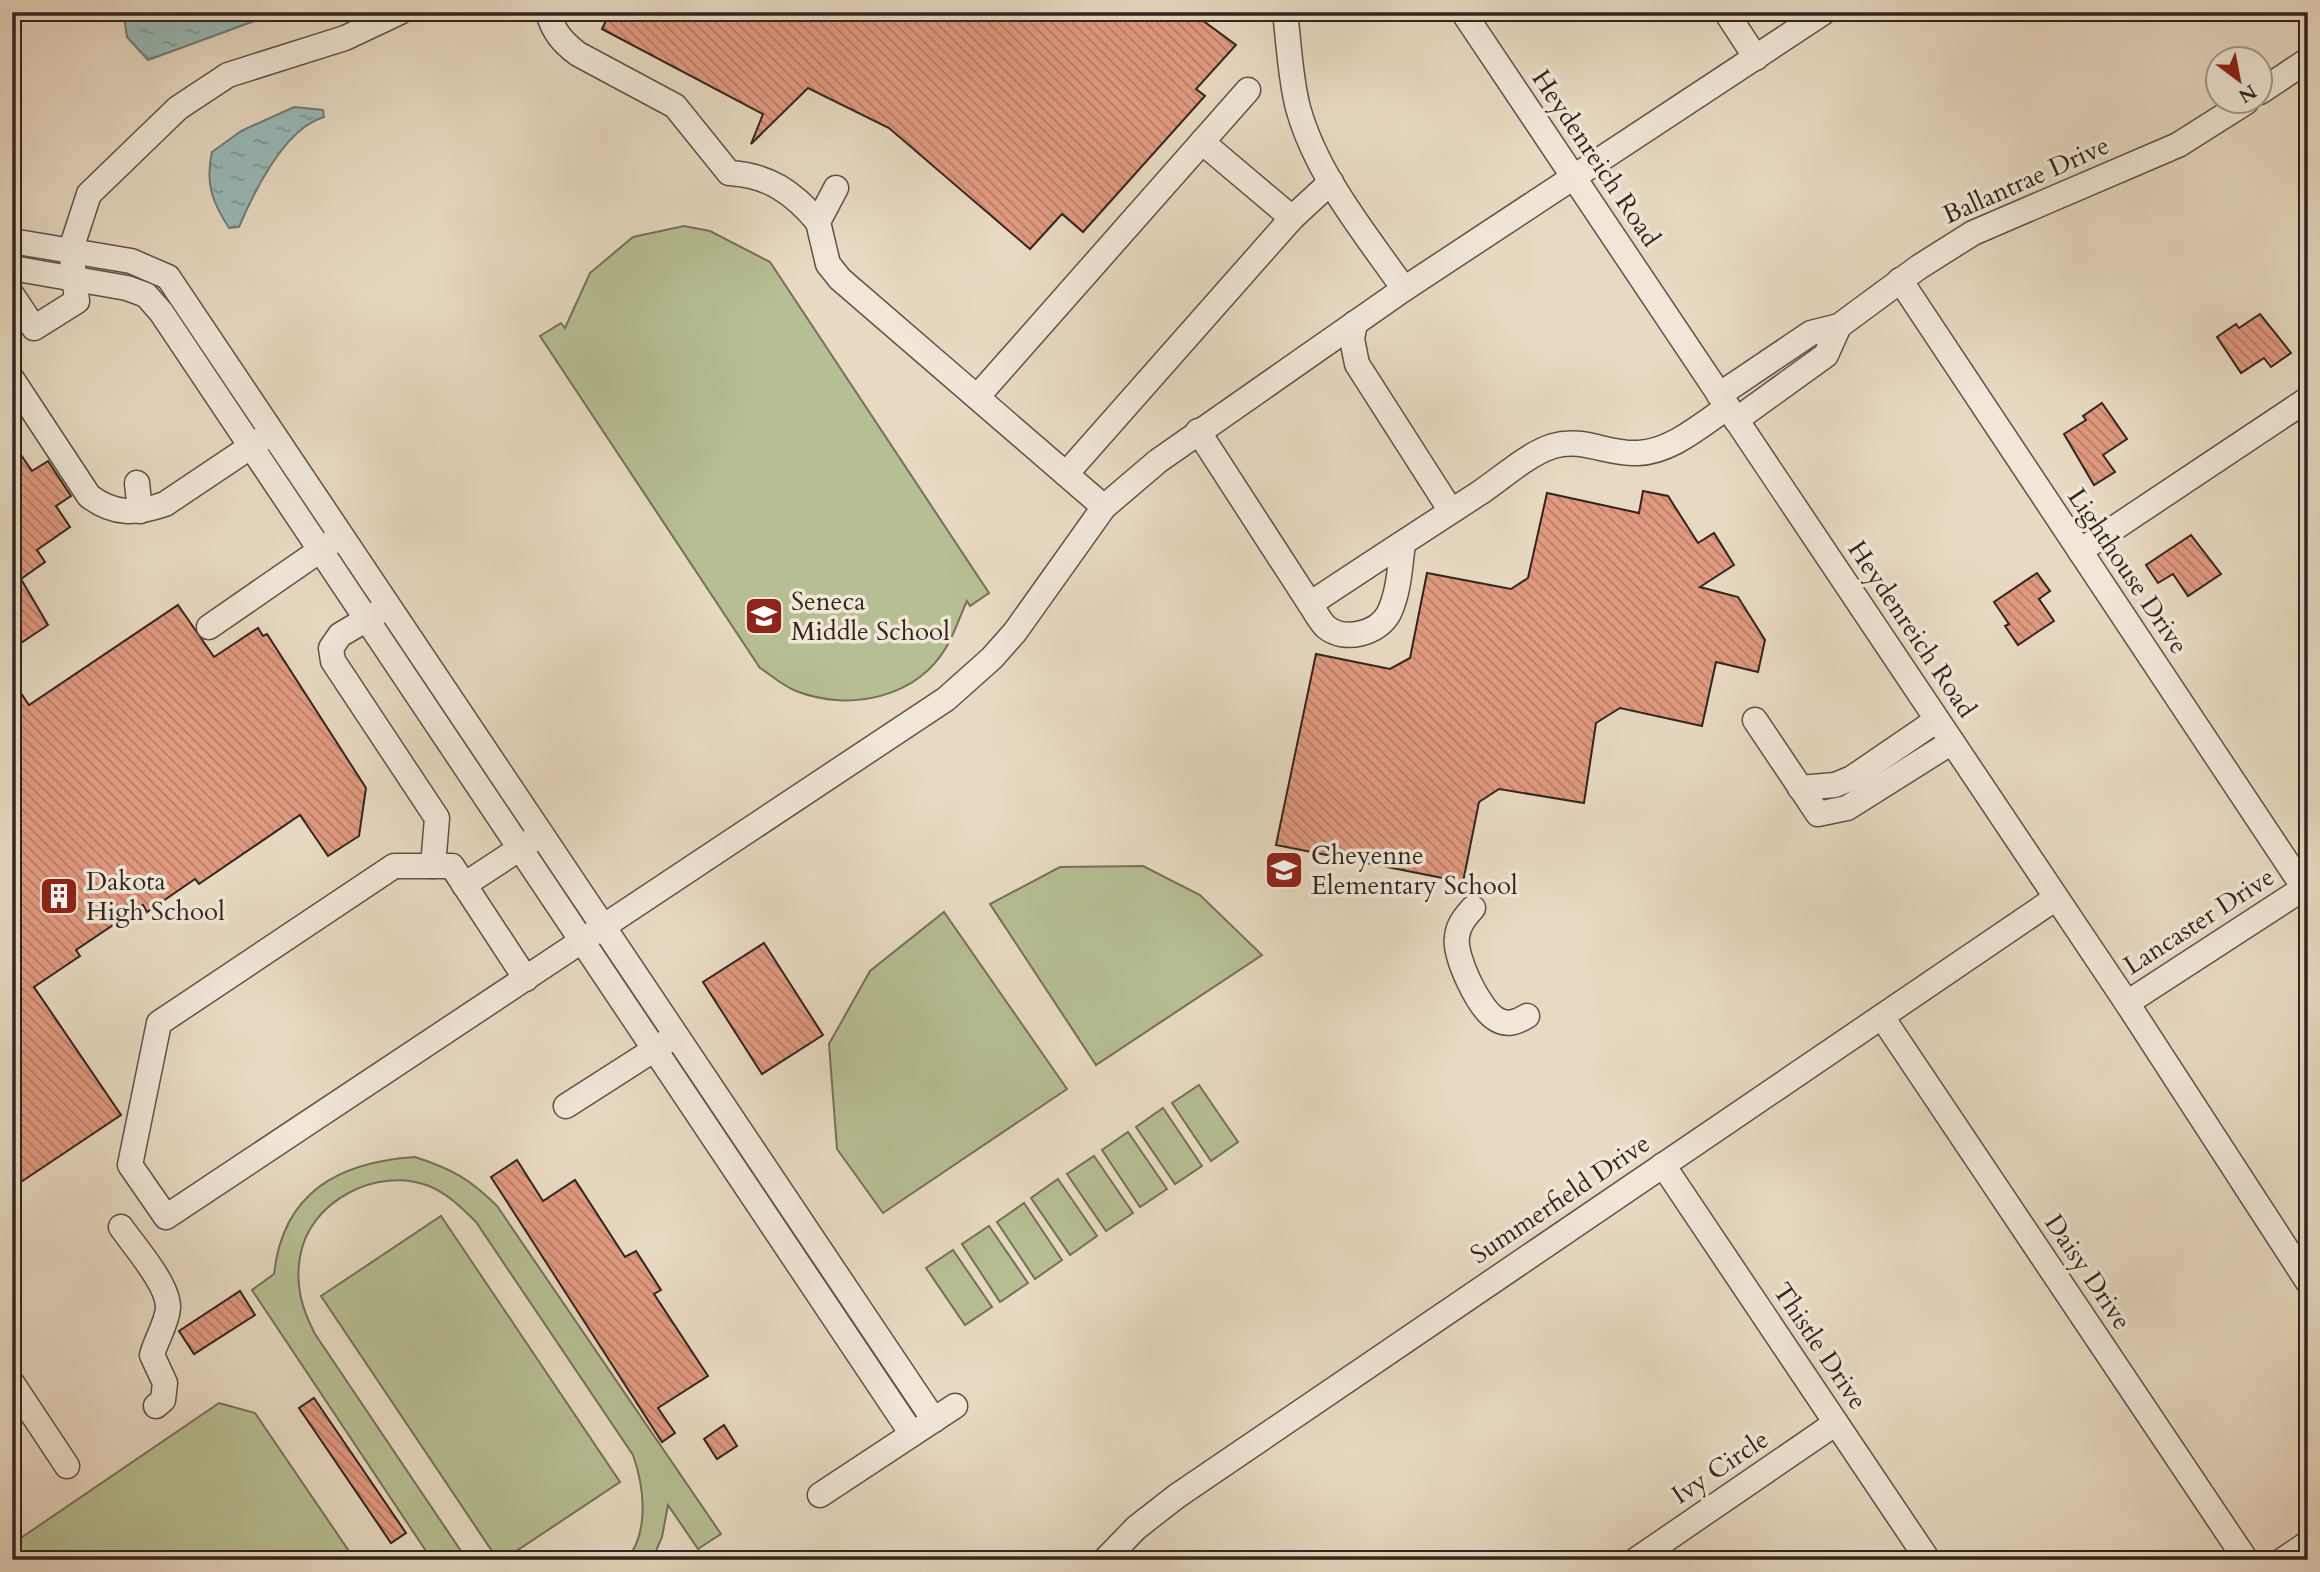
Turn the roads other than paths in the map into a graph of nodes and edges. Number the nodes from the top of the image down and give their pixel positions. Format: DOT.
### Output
graph roads {
  1 [pos="400,12"];
  2 [pos="548,12"];
  3 [pos="1286,12"];
  4 [pos="1463,12"];
  5 [pos="1726,12"];
  6 [pos="1824,12"];
  7 [pos="1756,58"];
  8 [pos="2308,60"];
  9 [pos="2274,83"];
  10 [pos="1248,90"];
  11 [pos="2224,116"];
  12 [pos="1202,142"];
  13 [pos="1573,178"];
  14 [pos="1331,182"];
  15 [pos="836,188"];
  16 [pos="1292,218"];
  17 [pos="818,222"];
  18 [pos="12,241"];
  19 [pos="71,249"];
  20 [pos="12,268"];
  21 [pos="76,279"];
  22 [pos="1900,280"];
  23 [pos="1404,289"];
  24 [pos="12,295"];
  25 [pos="1355,323"];
  26 [pos="12,379"];
  27 [pos="977,397"];
  28 [pos="2308,399"];
  29 [pos="1727,407"];
  30 [pos="1198,431"];
  31 [pos="271,432"];
  32 [pos="251,447"];
  33 [pos="1066,474"];
  34 [pos="137,483"];
  35 [pos="1104,507"];
  36 [pos="140,511"];
  37 [pos="1451,511"];
  38 [pos="342,536"];
  39 [pos="1403,543"];
  40 [pos="320,551"];
  41 [pos="2080,551"];
  42 [pos="1310,604"];
  43 [pos="388,606"];
  44 [pos="366,620"];
  45 [pos="209,627"];
  46 [pos="1755,720"];
  47 [pos="1937,720"];
  48 [pos="477,737"];
  49 [pos="1952,742"];
  50 [pos="454,752"];
  51 [pos="1800,788"];
  52 [pos="541,834"];
  53 [pos="518,848"];
  54 [pos="433,866"];
  55 [pos="464,885"];
  56 [pos="2306,891"];
  57 [pos="2056,898"];
  58 [pos="1473,908"];
  59 [pos="604,927"];
  60 [pos="583,941"];
  61 [pos="526,979"];
  62 [pos="2127,1003"];
  63 [pos="1527,1016"];
  64 [pos="1881,1017"];
  65 [pos="677,1035"];
  66 [pos="654,1050"];
  67 [pos="710,1086"];
  68 [pos="688,1100"];
  69 [pos="566,1106"];
  70 [pos="1664,1165"];
  71 [pos="121,1227"];
  72 [pos="2308,1282"];
  73 [pos="12,1383"];
  74 [pos="156,1406"];
  75 [pos="955,1406"];
  76 [pos="934,1420"];
  77 [pos="1836,1423"];
  78 [pos="912,1434"];
  79 [pos="67,1466"];
  80 [pos="820,1495"];
  81 [pos="2308,1543"];
  82 [pos="1105,1560"];
  83 [pos="1636,1560"];
  84 [pos="1928,1560"];
  85 [pos="2246,1560"];
  86 [pos="2283,1560"];
  1 -- 19 [label="street"];
  2 -- 17 [label="street"];
  3 -- 14 [label="street"];
  4 -- 13 [label="street, Heydenreich Road"];
  5 -- 7 [label="street"];
  6 -- 7 [label="street"];
  7 -- 13 [label="street"];
  8 -- 9 [label="street"];
  10 -- 12 [label="street"];
  11 -- 22 [label="street, Ballantrae Drive"];
  12 -- 16 [label="street"];
  12 -- 27 [label="street"];
  13 -- 23 [label="street"];
  13 -- 29 [label="street, Heydenreich Road"];
  14 -- 16 [label="street"];
  14 -- 23 [label="street"];
  15 -- 17 [label="street"];
  16 -- 33 [label="street"];
  17 -- 27 [label="street"];
  18 -- 19 [label="street"];
  19 -- 21 [label="street"];
  19 -- 31 [label="street"];
  20 -- 21 [label="street"];
  21 -- 24 [label="street"];
  21 -- 32 [label="street"];
  22 -- 29 [label="street, Ballantrae Drive"];
  22 -- 41 [label="street, Lighthouse Drive"];
  23 -- 25 [label="street"];
  25 -- 30 [label="street"];
  25 -- 37 [label="street"];
  26 -- 36 [label="street"];
  27 -- 33 [label="street"];
  28 -- 41 [label="street"];
  29 -- 37 [label="street, Ballantrae Drive"];
  29 -- 47 [label="street, Heydenreich Road"];
  30 -- 35 [label="street"];
  30 -- 42 [label="street"];
  31 -- 32 [label="street"];
  31 -- 38 [label="street"];
  32 -- 36 [label="street"];
  32 -- 40 [label="street"];
  33 -- 35 [label="street"];
  34 -- 36 [label="street"];
  35 -- 59 [label="street"];
  37 -- 39 [label="street, Ballantrae Drive"];
  38 -- 40 [label="street"];
  38 -- 43 [label="street"];
  39 -- 42 [label="street, Ballantrae Drive"];
  39 -- 42 [label="street"];
  40 -- 44 [label="street"];
  40 -- 45 [label="street"];
  41 -- 56 [label="street, Lighthouse Drive"];
  43 -- 44 [label="street"];
  43 -- 48 [label="street"];
  44 -- 50 [label="street"];
  44 -- 54 [label="street"];
  46 -- 51 [label="street"];
  47 -- 49 [label="street, Heydenreich Road"];
  47 -- 51 [label="street"];
  48 -- 50 [label="street"];
  48 -- 52 [label="street"];
  49 -- 51 [label="street"];
  49 -- 57 [label="street, Heydenreich Road"];
  50 -- 53 [label="street"];
  52 -- 53 [label="street"];
  52 -- 59 [label="street"];
  53 -- 55 [label="street"];
  53 -- 60 [label="street"];
  54 -- 55 [label="street"];
  54 -- 61 [label="street"];
  55 -- 61 [label="street"];
  56 -- 62 [label="street, Lancaster Drive"];
  57 -- 62 [label="street, Heydenreich Road"];
  57 -- 64 [label="street, Summerfield Drive"];
  58 -- 63 [label="street"];
  59 -- 60 [label="street"];
  59 -- 65 [label="street"];
  60 -- 61 [label="street"];
  60 -- 66 [label="street"];
  62 -- 72 [label="street, Heydenreich Road"];
  64 -- 70 [label="street, Summerfield Drive"];
  64 -- 85 [label="street, Daisy Drive"];
  65 -- 66 [label="street"];
  65 -- 67 [label="street"];
  66 -- 68 [label="street"];
  66 -- 69 [label="street"];
  67 -- 68 [label="street"];
  67 -- 76 [label="street"];
  68 -- 78 [label="street"];
  70 -- 77 [label="street, Thistle Drive"];
  70 -- 82 [label="street, Summerfield Drive"];
  71 -- 74 [label="street"];
  73 -- 79 [label="street"];
  75 -- 76 [label="street"];
  76 -- 78 [label="street"];
  77 -- 83 [label="street, Ivy Circle"];
  77 -- 84 [label="street, Thistle Drive"];
  78 -- 80 [label="street"];
  81 -- 86 [label="street"];
}
